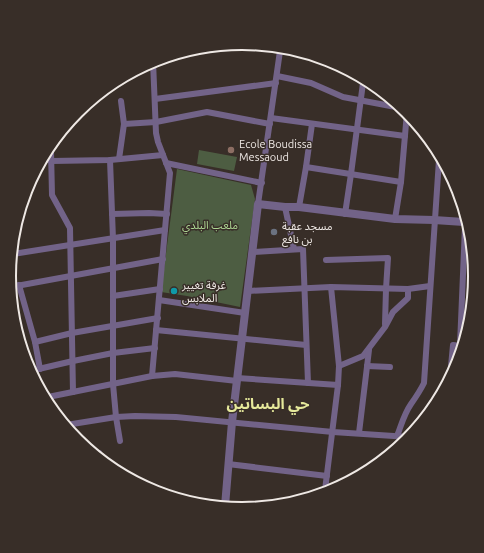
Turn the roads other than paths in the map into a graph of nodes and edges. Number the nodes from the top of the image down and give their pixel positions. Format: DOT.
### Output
graph roads {
  1 [pos="280,54"];
  2 [pos="153,69"];
  3 [pos="276,79"];
  4 [pos="363,86"];
  5 [pos="155,99"];
  6 [pos="361,100"];
  7 [pos="121,101"];
  8 [pos="390,106"];
  9 [pos="270,121"];
  10 [pos="406,121"];
  11 [pos="156,122"];
  12 [pos="124,124"];
  13 [pos="312,124"];
  14 [pos="357,130"];
  15 [pos="405,136"];
  16 [pos="163,155"];
  17 [pos="119,159"];
  18 [pos="49,160"];
  19 [pos="110,160"];
  20 [pos="166,163"];
  21 [pos="439,165"];
  22 [pos="306,167"];
  23 [pos="351,174"];
  24 [pos="401,182"];
  25 [pos="262,183"];
  26 [pos="258,204"];
  27 [pos="285,207"];
  28 [pos="299,207"];
  29 [pos="112,214"];
  30 [pos="166,214"];
  31 [pos="345,214"];
  32 [pos="395,220"];
  33 [pos="434,220"];
  34 [pos="461,222"];
  35 [pos="165,230"];
  36 [pos="465,238"];
  37 [pos="113,239"];
  38 [pos="71,246"];
  39 [pos="294,250"];
  40 [pos="253,252"];
  41 [pos="17,253"];
  42 [pos="163,258"];
  43 [pos="326,260"];
  44 [pos="113,268"];
  45 [pos="72,276"];
  46 [pos="19,285"];
  47 [pos="16,286"];
  48 [pos="430,286"];
  49 [pos="331,287"];
  50 [pos="304,288"];
  51 [pos="160,289"];
  52 [pos="386,289"];
  53 [pos="408,289"];
  54 [pos="248,291"];
  55 [pos="113,296"];
  56 [pos="159,300"];
  57 [pos="245,312"];
  58 [pos="158,318"];
  59 [pos="463,321"];
  60 [pos="113,325"];
  61 [pos="386,327"];
  62 [pos="156,330"];
  63 [pos="72,333"];
  64 [pos="242,339"];
  65 [pos="35,342"];
  66 [pos="306,345"];
  67 [pos="457,346"];
  68 [pos="155,348"];
  69 [pos="369,348"];
  70 [pos="113,353"];
  71 [pos="73,361"];
  72 [pos="451,362"];
  73 [pos="339,366"];
  74 [pos="367,366"];
  75 [pos="390,367"];
  76 [pos="40,369"];
  77 [pos="36,370"];
  78 [pos="152,376"];
  79 [pos="237,380"];
  80 [pos="308,383"];
  81 [pos="114,384"];
  82 [pos="338,385"];
  83 [pos="73,392"];
  84 [pos="51,396"];
  85 [pos="116,417"];
  86 [pos="232,422"];
  87 [pos="71,424"];
  88 [pos="333,432"];
  89 [pos="358,433"];
  90 [pos="397,436"];
  91 [pos="402,436"];
  92 [pos="120,441"];
  93 [pos="228,464"];
  94 [pos="327,476"];
  95 [pos="326,486"];
  96 [pos="225,502"];
  1 -- 3 [label="street"];
  2 -- 5 [label="street"];
  3 -- 5 [label="street"];
  3 -- 6 [label="street"];
  3 -- 9 [label="street"];
  4 -- 6 [label="street"];
  5 -- 11 [label="street"];
  6 -- 8 [label="street"];
  6 -- 14 [label="street"];
  7 -- 12 [label="street"];
  9 -- 11 [label="street"];
  9 -- 13 [label="street"];
  9 -- 25 [label="street"];
  10 -- 15 [label="street"];
  11 -- 12 [label="street"];
  11 -- 16 [label="street"];
  12 -- 17 [label="street"];
  13 -- 14 [label="street"];
  13 -- 22 [label="street"];
  14 -- 15 [label="street"];
  14 -- 23 [label="street"];
  15 -- 24 [label="street"];
  16 -- 17 [label="street"];
  16 -- 20 [label="street"];
  17 -- 19 [label="street"];
  18 -- 19 [label="street"];
  18 -- 38 [label="street"];
  19 -- 29 [label="street"];
  20 -- 25 [label="street"];
  20 -- 30 [label="street"];
  21 -- 33 [label="street"];
  22 -- 23 [label="street"];
  22 -- 28 [label="street"];
  23 -- 24 [label="street"];
  23 -- 31 [label="street"];
  24 -- 32 [label="street"];
  25 -- 26 [label="street"];
  26 -- 27 [label="street"];
  26 -- 40 [label="street"];
  27 -- 28 [label="street"];
  27 -- 39 [label="street"];
  28 -- 31 [label="street"];
  29 -- 30 [label="street"];
  29 -- 37 [label="street"];
  30 -- 35 [label="street"];
  31 -- 32 [label="street"];
  32 -- 33 [label="street"];
  33 -- 34 [label="street"];
  33 -- 48 [label="street"];
  35 -- 37 [label="street"];
  35 -- 42 [label="street"];
  36 -- 59 [label="street"];
  37 -- 38 [label="street"];
  37 -- 44 [label="street"];
  38 -- 41 [label="street"];
  38 -- 45 [label="street"];
  39 -- 40 [label="street"];
  39 -- 50 [label="street"];
  40 -- 54 [label="street"];
  42 -- 44 [label="street"];
  42 -- 51 [label="street"];
  43 -- 52 [label="street"];
  44 -- 45 [label="street"];
  44 -- 55 [label="street"];
  45 -- 46 [label="street"];
  45 -- 63 [label="street"];
  46 -- 47 [label="street"];
  46 -- 65 [label="street"];
  48 -- 53 [label="street"];
  48 -- 90 [label="street"];
  49 -- 50 [label="street"];
  49 -- 52 [label="street"];
  49 -- 73 [label="street"];
  50 -- 54 [label="street"];
  50 -- 66 [label="street"];
  51 -- 55 [label="street"];
  51 -- 56 [label="street"];
  52 -- 53 [label="street"];
  52 -- 61 [label="street"];
  53 -- 61 [label="street"];
  54 -- 57 [label="street"];
  55 -- 60 [label="street"];
  56 -- 57 [label="street"];
  56 -- 58 [label="street"];
  57 -- 64 [label="street"];
  58 -- 60 [label="street"];
  58 -- 62 [label="street"];
  60 -- 63 [label="street"];
  60 -- 70 [label="street"];
  61 -- 69 [label="street"];
  62 -- 64 [label="street"];
  62 -- 68 [label="street"];
  63 -- 65 [label="street"];
  63 -- 71 [label="street"];
  64 -- 66 [label="street"];
  64 -- 79 [label="street"];
  65 -- 76 [label="street"];
  66 -- 80 [label="street"];
  67 -- 72 [label="street"];
  68 -- 70 [label="street"];
  68 -- 78 [label="street"];
  69 -- 73 [label="street"];
  69 -- 74 [label="street"];
  70 -- 71 [label="street"];
  70 -- 81 [label="street"];
  71 -- 76 [label="street"];
  71 -- 83 [label="street"];
  73 -- 82 [label="street"];
  74 -- 75 [label="street"];
  74 -- 89 [label="street"];
  76 -- 77 [label="street"];
  78 -- 79 [label="street"];
  78 -- 81 [label="street"];
  79 -- 80 [label="street"];
  79 -- 86 [label="street"];
  80 -- 82 [label="street"];
  81 -- 83 [label="street"];
  81 -- 85 [label="street"];
  82 -- 88 [label="street"];
  83 -- 84 [label="street"];
  85 -- 86 [label="street"];
  85 -- 87 [label="street"];
  85 -- 92 [label="street"];
  86 -- 88 [label="street"];
  86 -- 93 [label="street"];
  88 -- 89 [label="street"];
  88 -- 94 [label="street"];
  89 -- 90 [label="street"];
  90 -- 91 [label="street"];
  93 -- 94 [label="street"];
  93 -- 96 [label="street"];
  94 -- 95 [label="street"];
}
